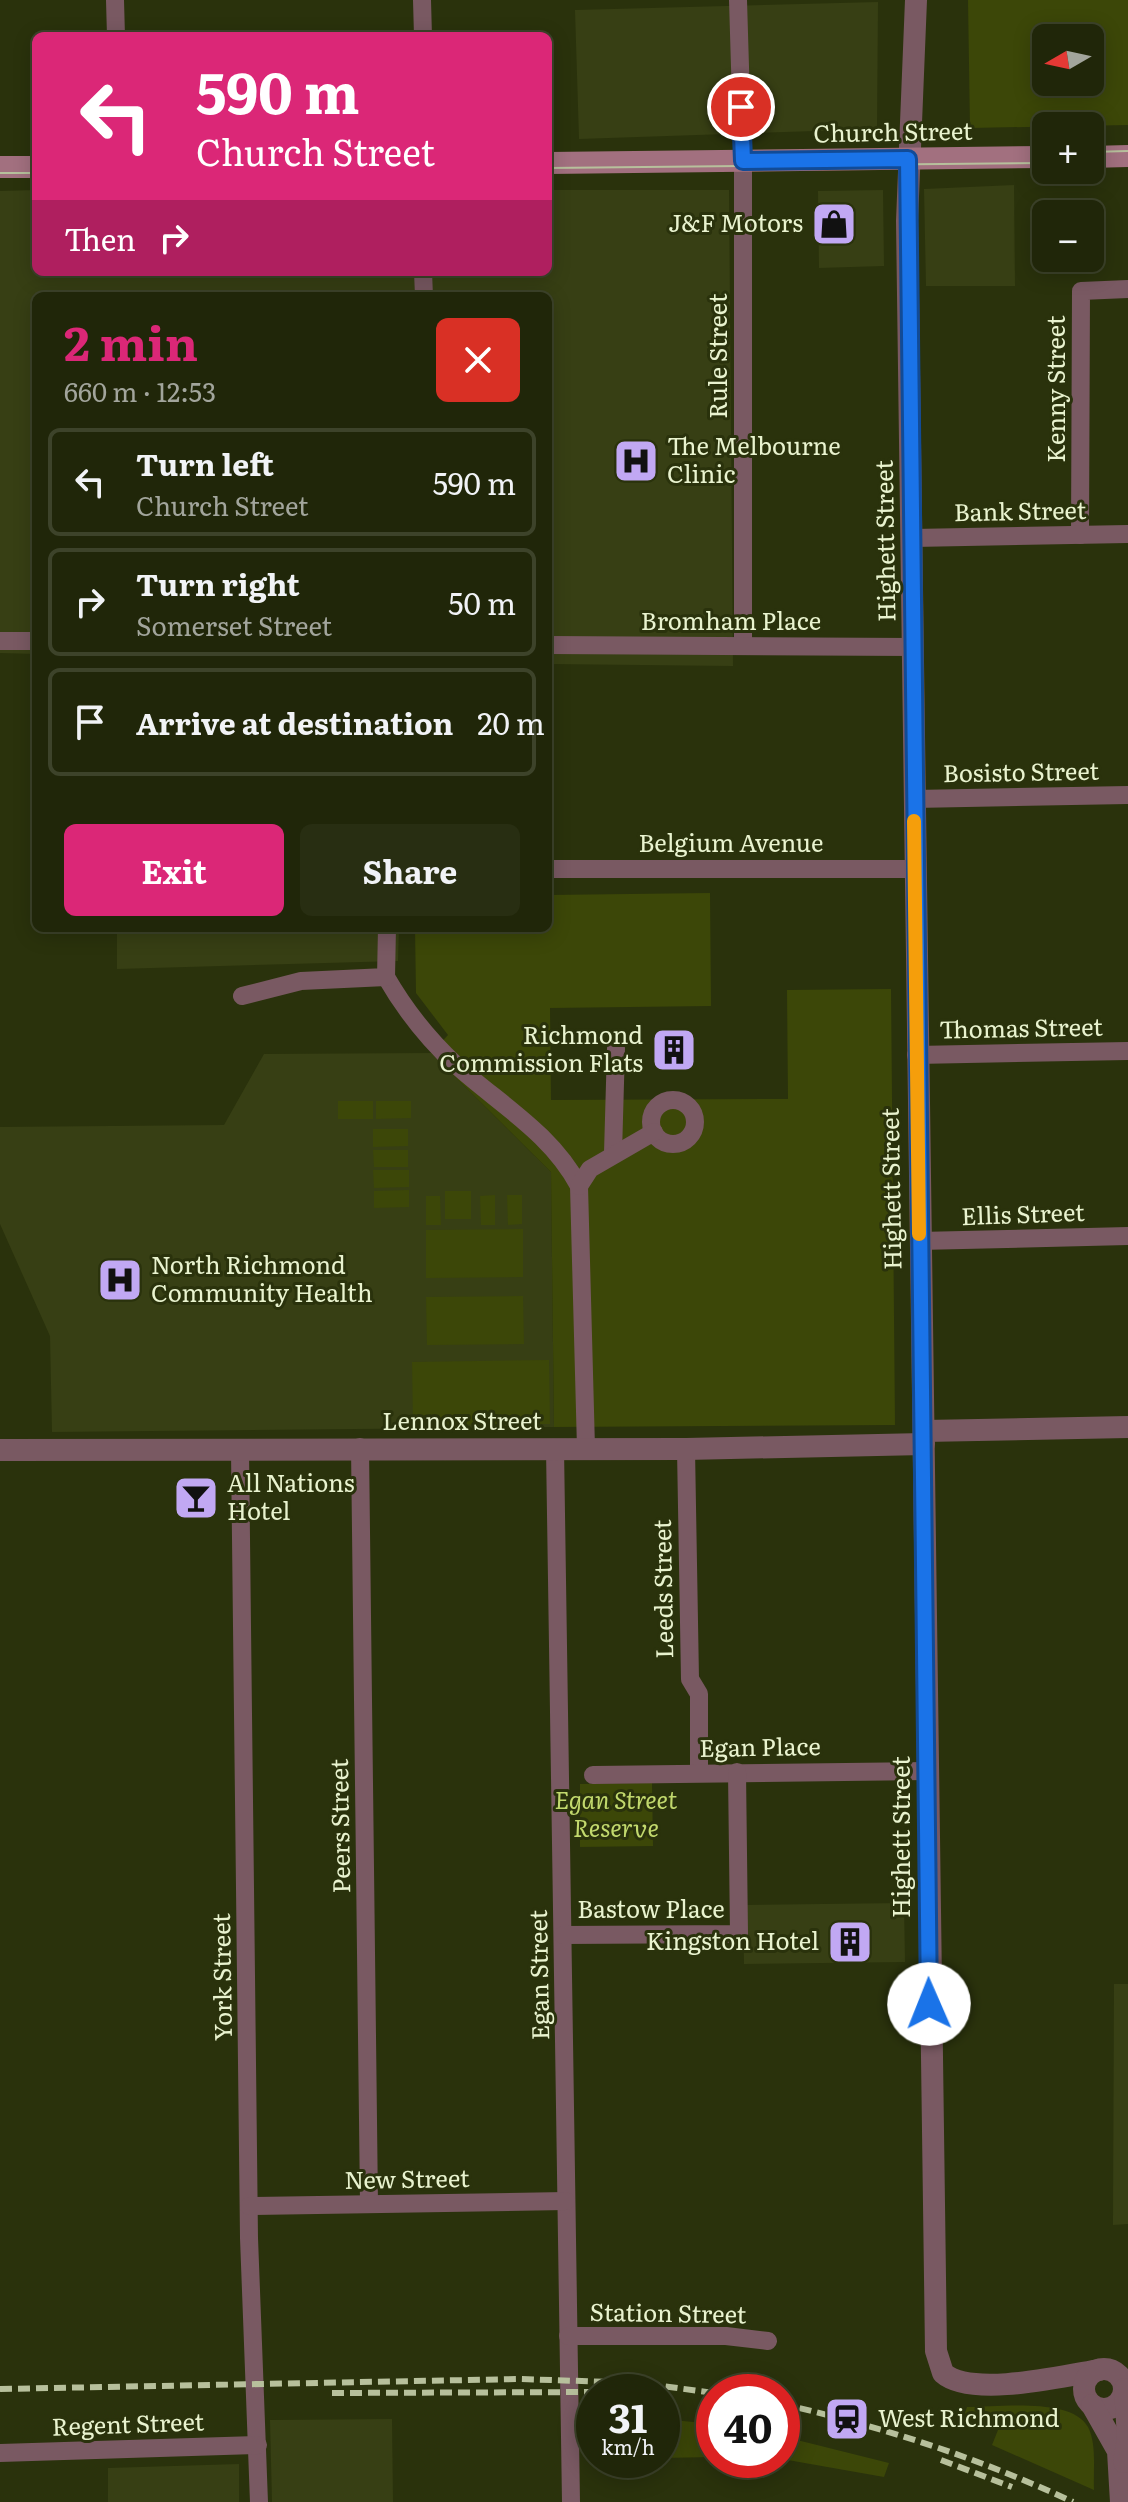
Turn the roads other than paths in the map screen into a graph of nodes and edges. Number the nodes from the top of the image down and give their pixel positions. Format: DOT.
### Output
graph roads {
  1 [pos="115,0"];
  2 [pos="422,0"];
  3 [pos="738,0"];
  4 [pos="916,0"];
  5 [pos="116,32"];
  6 [pos="423,32"];
  7 [pos="1128,156"];
  8 [pos="1032,157"];
  9 [pos="1104,157"];
  10 [pos="908,159"];
  11 [pos="743,161"];
  12 [pos="552,163"];
  13 [pos="0,167"];
  14 [pos="32,167"];
  15 [pos="1128,289"];
  16 [pos="1128,534"];
  17 [pos="1080,535"];
  18 [pos="913,538"];
  19 [pos="0,641"];
  20 [pos="32,641"];
  21 [pos="552,645"];
  22 [pos="743,646"];
  23 [pos="913,647"];
  24 [pos="1128,795"];
  25 [pos="914,799"];
  26 [pos="552,869"];
  27 [pos="914,869"];
  28 [pos="387,932"];
  29 [pos="386,977"];
  30 [pos="242,996"];
  31 [pos="616,1048"];
  32 [pos="1128,1051"];
  33 [pos="916,1055"];
  34 [pos="654,1132"];
  35 [pos="613,1153"];
  36 [pos="579,1186"];
  37 [pos="1128,1236"];
  38 [pos="919,1241"];
  39 [pos="1128,1427"];
  40 [pos="924,1438"];
  41 [pos="360,1447"];
  42 [pos="555,1448"];
  43 [pos="586,1448"];
  44 [pos="686,1449"];
  45 [pos="0,1450"];
  46 [pos="240,1451"];
  47 [pos="928,1771"];
  48 [pos="737,1772"];
  49 [pos="699,1773"];
  50 [pos="593,1775"];
  51 [pos="563,1935"];
  52 [pos="566,2201"];
  53 [pos="369,2204"];
  54 [pos="249,2206"];
  55 [pos="568,2336"];
  56 [pos="768,2341"];
  57 [pos="1099,2370"];
  58 [pos="1038,2383"];
  59 [pos="1125,2388"];
  60 [pos="1090,2404"];
  61 [pos="258,2445"];
  62 [pos="0,2453"];
  63 [pos="1121,2473"];
  64 [pos="259,2502"];
  65 [pos="571,2502"];
  66 [pos="1121,2502"];
  1 -- 5 [label="street"];
  2 -- 6 [label="street"];
  3 -- 11 [label="street, Rule Street"];
  4 -- 10 [label="street, Highett Street"];
  7 -- 9 [label="main road"];
  8 -- 10 [label="main road, Church Street"];
  10 -- 11 [label="main road, Church Street"];
  10 -- 18 [label="street, Highett Street"];
  11 -- 12 [label="main road, Church Street"];
  11 -- 22 [label="street, Rule Street"];
  13 -- 14 [label="main road"];
  15 -- 17 [label="street, Kenny Street"];
  16 -- 17 [label="street, Bank Street"];
  17 -- 18 [label="street, Bank Street"];
  18 -- 23 [label="street, Highett Street"];
  19 -- 20 [label="street"];
  21 -- 22 [label="street, Bromham Place"];
  22 -- 23 [label="street, Bromham Place"];
  23 -- 25 [label="street, Highett Street"];
  24 -- 25 [label="street, Bosisto Street"];
  25 -- 27 [label="street, Highett Street"];
  26 -- 27 [label="street, Belgium Avenue"];
  27 -- 33 [label="street, Highett Street"];
  28 -- 29 [label="street"];
  29 -- 30 [label="street"];
  29 -- 36 [label="street"];
  31 -- 35 [label="street"];
  32 -- 33 [label="street, Thomas Street"];
  33 -- 38 [label="street, Highett Street"];
  34 -- 35 [label="street"];
  35 -- 36 [label="street"];
  36 -- 43 [label="street"];
  37 -- 38 [label="street, Ellis Street"];
  38 -- 40 [label="street, Highett Street"];
  39 -- 40 [label="street, Lennox Street"];
  40 -- 44 [label="street, Lennox Street"];
  40 -- 47 [label="street, Highett Street"];
  41 -- 42 [label="street, Lennox Street"];
  41 -- 46 [label="street, Lennox Street"];
  41 -- 53 [label="street, Peers Street"];
  42 -- 43 [label="street, Lennox Street"];
  42 -- 51 [label="street, Egan Street"];
  43 -- 44 [label="street, Lennox Street"];
  44 -- 49 [label="street, Leeds Street"];
  45 -- 46 [label="street, Lennox Street"];
  46 -- 54 [label="street, York Street"];
  47 -- 48 [label="street, Egan Place"];
  47 -- 58 [label="street, Highett Street"];
  48 -- 49 [label="street, Egan Place"];
  48 -- 51 [label="street, Bastow Place"];
  49 -- 50 [label="street, Egan Place"];
  51 -- 52 [label="street, Egan Street"];
  52 -- 53 [label="street, New Street"];
  52 -- 55 [label="street, Egan Street"];
  53 -- 54 [label="street, New Street"];
  54 -- 61 [label="street, York Street"];
  55 -- 56 [label="street, Station Street"];
  55 -- 65 [label="street, Egan Street"];
  57 -- 58 [label="street"];
  57 -- 59 [label="street"];
  57 -- 60 [label="street"];
  58 -- 60 [label="street"];
  59 -- 60 [label="street"];
  59 -- 63 [label="street"];
  60 -- 63 [label="street"];
  61 -- 62 [label="street, Regent Street"];
  61 -- 64 [label="street, York Street"];
  63 -- 66 [label="street"];
}
